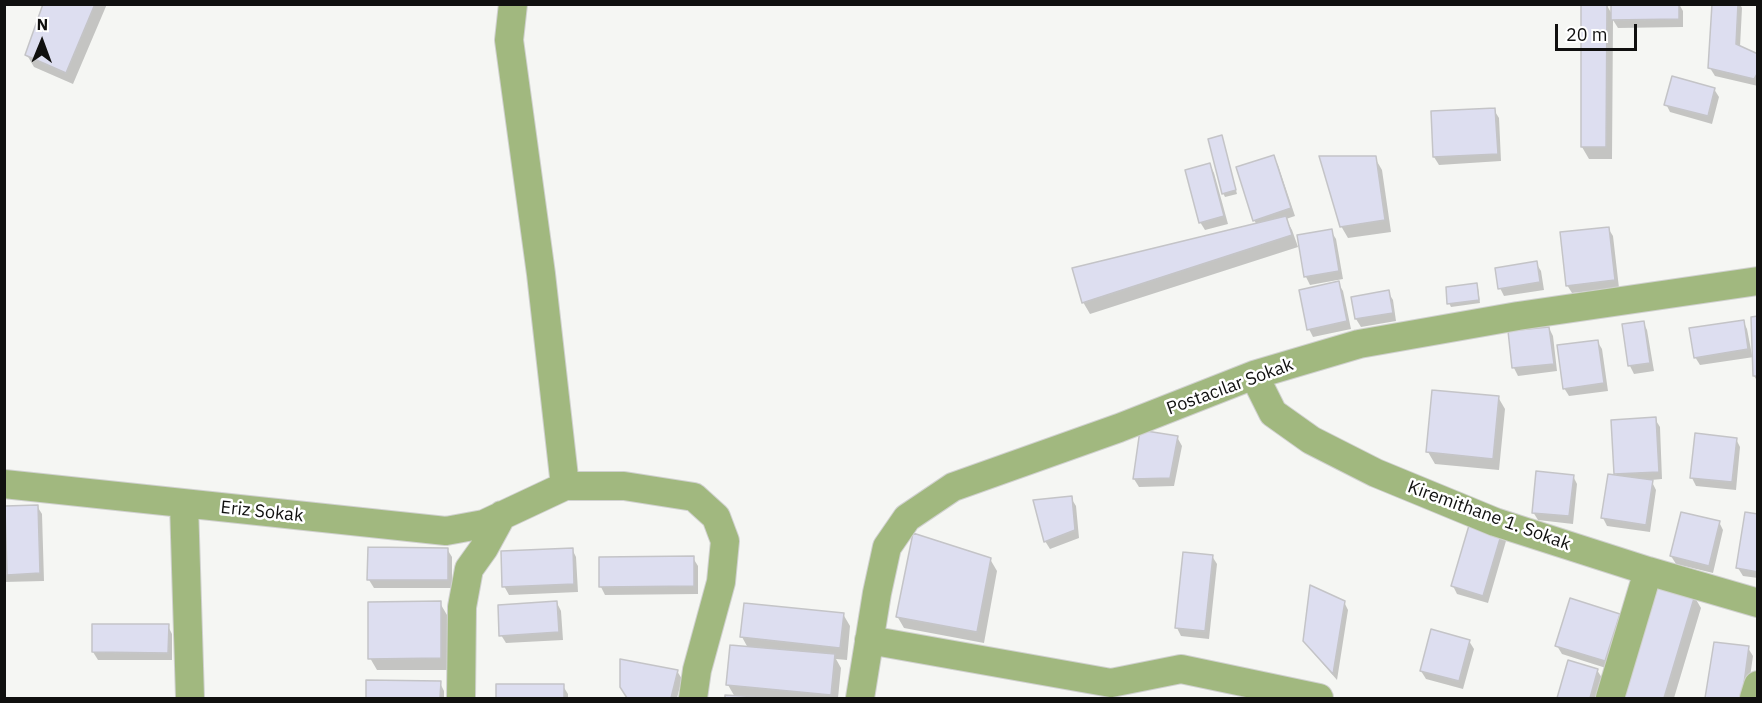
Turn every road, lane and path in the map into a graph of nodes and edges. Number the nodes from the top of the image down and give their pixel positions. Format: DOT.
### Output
graph roads {
  1 [pos="513,4"];
  2 [pos="1758,281"];
  3 [pos="1254,375"];
  4 [pos="4,484"];
  5 [pos="565,486"];
  6 [pos="184,504"];
  7 [pos="509,511"];
  8 [pos="1648,571"];
  9 [pos="1758,603"];
  10 [pos="869,640"];
  11 [pos="1758,684"];
  12 [pos="1110,691"];
  13 [pos="190,699"];
  14 [pos="461,699"];
  15 [pos="693,699"];
  16 [pos="860,699"];
  17 [pos="1319,699"];
  18 [pos="1610,699"];
  19 [pos="1754,699"];
  1 -- 5 [label="street"];
  2 -- 3 [label="street, Postacılar Sokak"];
  3 -- 8 [label="street, Kiremithane 1. Sokak"];
  3 -- 10 [label="street, Postacılar Sokak"];
  4 -- 6 [label="street, Eriz Sokak"];
  5 -- 7 [label="street, Eriz Sokak"];
  5 -- 15 [label="street"];
  6 -- 7 [label="street, Eriz Sokak"];
  6 -- 13 [label="street"];
  7 -- 14 [label="street"];
  8 -- 9 [label="street, Kiremithane 1. Sokak"];
  8 -- 18 [label="street"];
  10 -- 12 [label="street"];
  10 -- 16 [label="street, Postacılar Sokak"];
  11 -- 19 [label="street"];
  12 -- 17 [label="street"];
}
